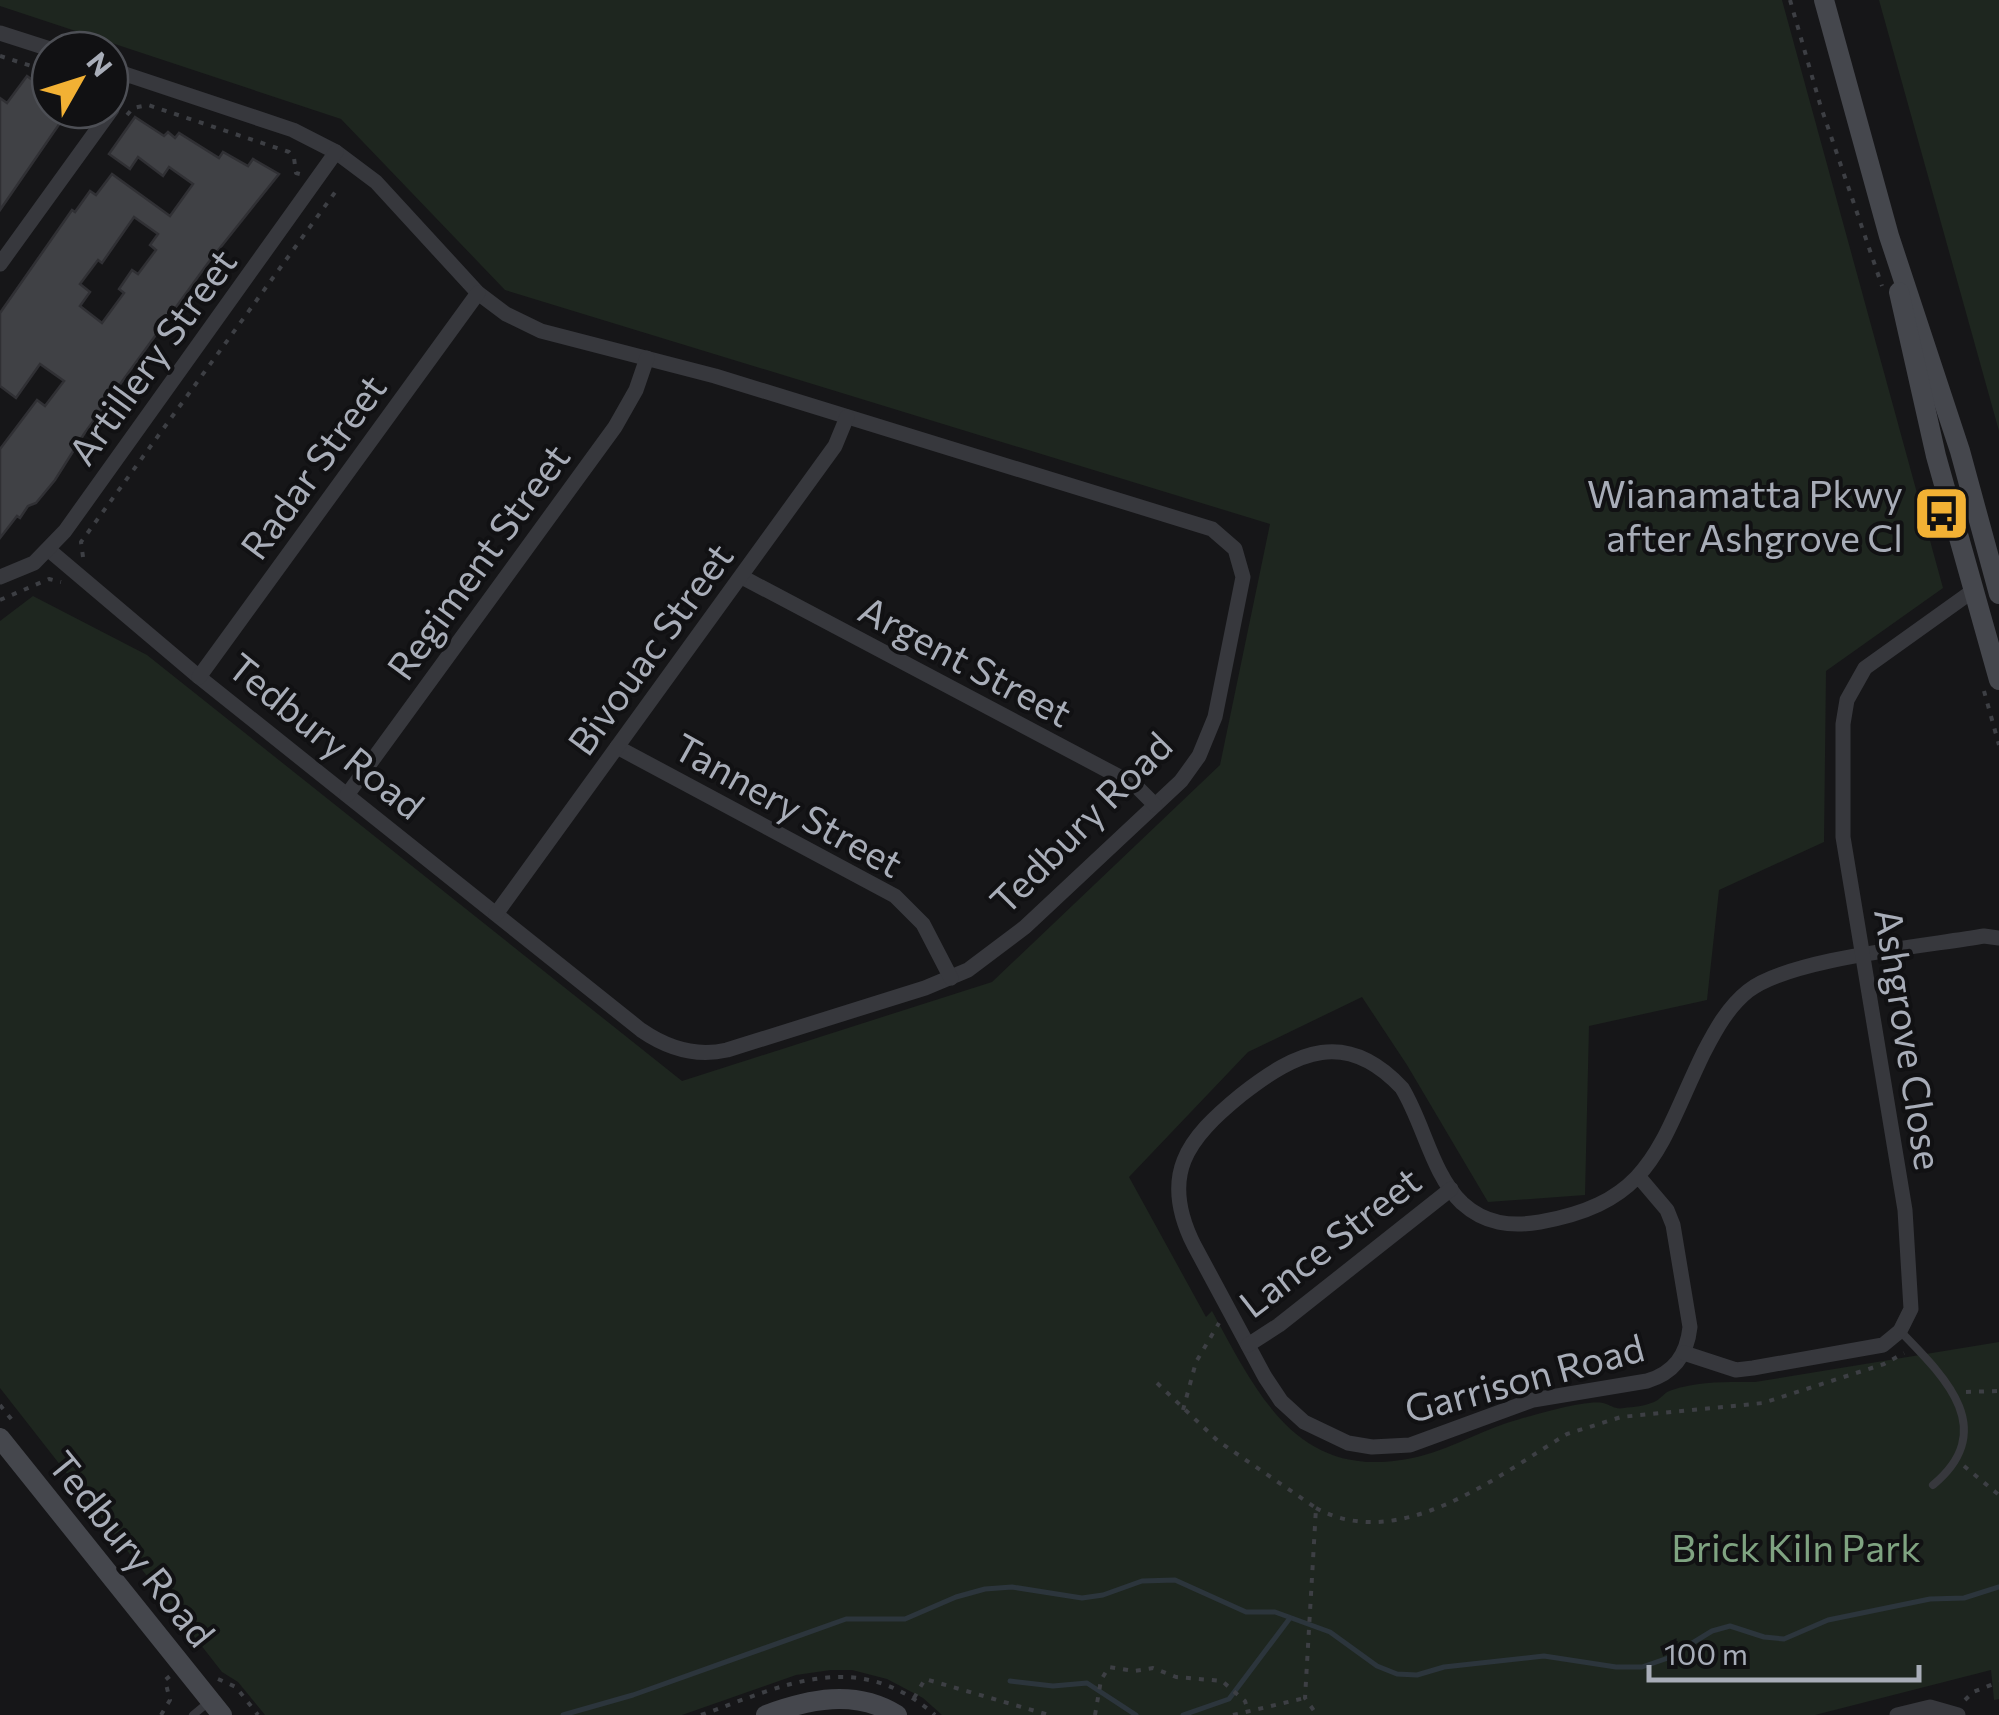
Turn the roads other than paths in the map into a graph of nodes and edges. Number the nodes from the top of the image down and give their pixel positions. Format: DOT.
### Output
graph roads {
  1 [pos="1824,0"];
  2 [pos="0,33"];
  3 [pos="30,43"];
  4 [pos="130,75"];
  5 [pos="97,130"];
  6 [pos="336,152"];
  7 [pos="1889,236"];
  8 [pos="0,264"];
  9 [pos="478,294"];
  10 [pos="646,358"];
  11 [pos="847,417"];
  12 [pos="49,550"];
  13 [pos="0,577"];
  14 [pos="742,577"];
  15 [pos="1974,590"];
  16 [pos="1999,594"];
  17 [pos="199,677"];
  18 [pos="1999,680"];
  19 [pos="617,747"];
  20 [pos="347,795"];
  21 [pos="1155,805"];
  22 [pos="496,914"];
  23 [pos="1994,934"];
  24 [pos="1863,956"];
  25 [pos="951,978"];
  26 [pos="1639,1177"];
  27 [pos="1451,1189"];
  28 [pos="1900,1332"];
  29 [pos="1248,1345"];
  30 [pos="1684,1353"];
  31 [pos="0,1438"];
  32 [pos="1933,1486"];
  33 [pos="216,1708"];
  34 [pos="1961,1708"];
  35 [pos="193,1715"];
  36 [pos="766,1715"];
  37 [pos="897,1715"];
  38 [pos="1897,1715"];
  1 -- 7 [label="street"];
  2 -- 3 [label="street"];
  4 -- 6 [label="street, Tedbury Road"];
  5 -- 8 [label="street"];
  6 -- 9 [label="street, Tedbury Road"];
  6 -- 12 [label="street, Artillery Street"];
  7 -- 15 [label="street"];
  7 -- 16 [label="street"];
  9 -- 10 [label="street, Tedbury Road"];
  9 -- 17 [label="street, Radar Street"];
  10 -- 11 [label="street, Tedbury Road"];
  10 -- 20 [label="street, Regiment Street"];
  11 -- 14 [label="street, Bivouac Street"];
  11 -- 21 [label="street, Tedbury Road"];
  12 -- 13 [label="street, Artillery Street"];
  12 -- 17 [label="street, Tedbury Road"];
  14 -- 19 [label="street, Bivouac Street"];
  14 -- 21 [label="street, Argent Street"];
  15 -- 18 [label="street"];
  15 -- 24 [label="street, Ashgrove Close"];
  17 -- 20 [label="street, Tedbury Road"];
  19 -- 22 [label="street, Bivouac Street"];
  19 -- 25 [label="street, Tannery Street"];
  20 -- 22 [label="street, Tedbury Road"];
  21 -- 25 [label="street, Tedbury Road"];
  22 -- 25 [label="street, Tedbury Road"];
  23 -- 24 [label="street, Garrison Road"];
  24 -- 26 [label="street, Garrison Road"];
  24 -- 28 [label="street, Ashgrove Close"];
  26 -- 27 [label="street, Garrison Road"];
  26 -- 30 [label="street, Garrison Road"];
  27 -- 29 [label="street, Lance Street"];
  27 -- 29 [label="street, Garrison Road"];
  28 -- 30 [label="street"];
  28 -- 32 [label="lane"];
  29 -- 30 [label="street, Garrison Road"];
  31 -- 33 [label="street, Tedbury Road"];
  33 -- 35 [label="lane"];
  34 -- 38 [label="street"];
  36 -- 37 [label="street"];
}
